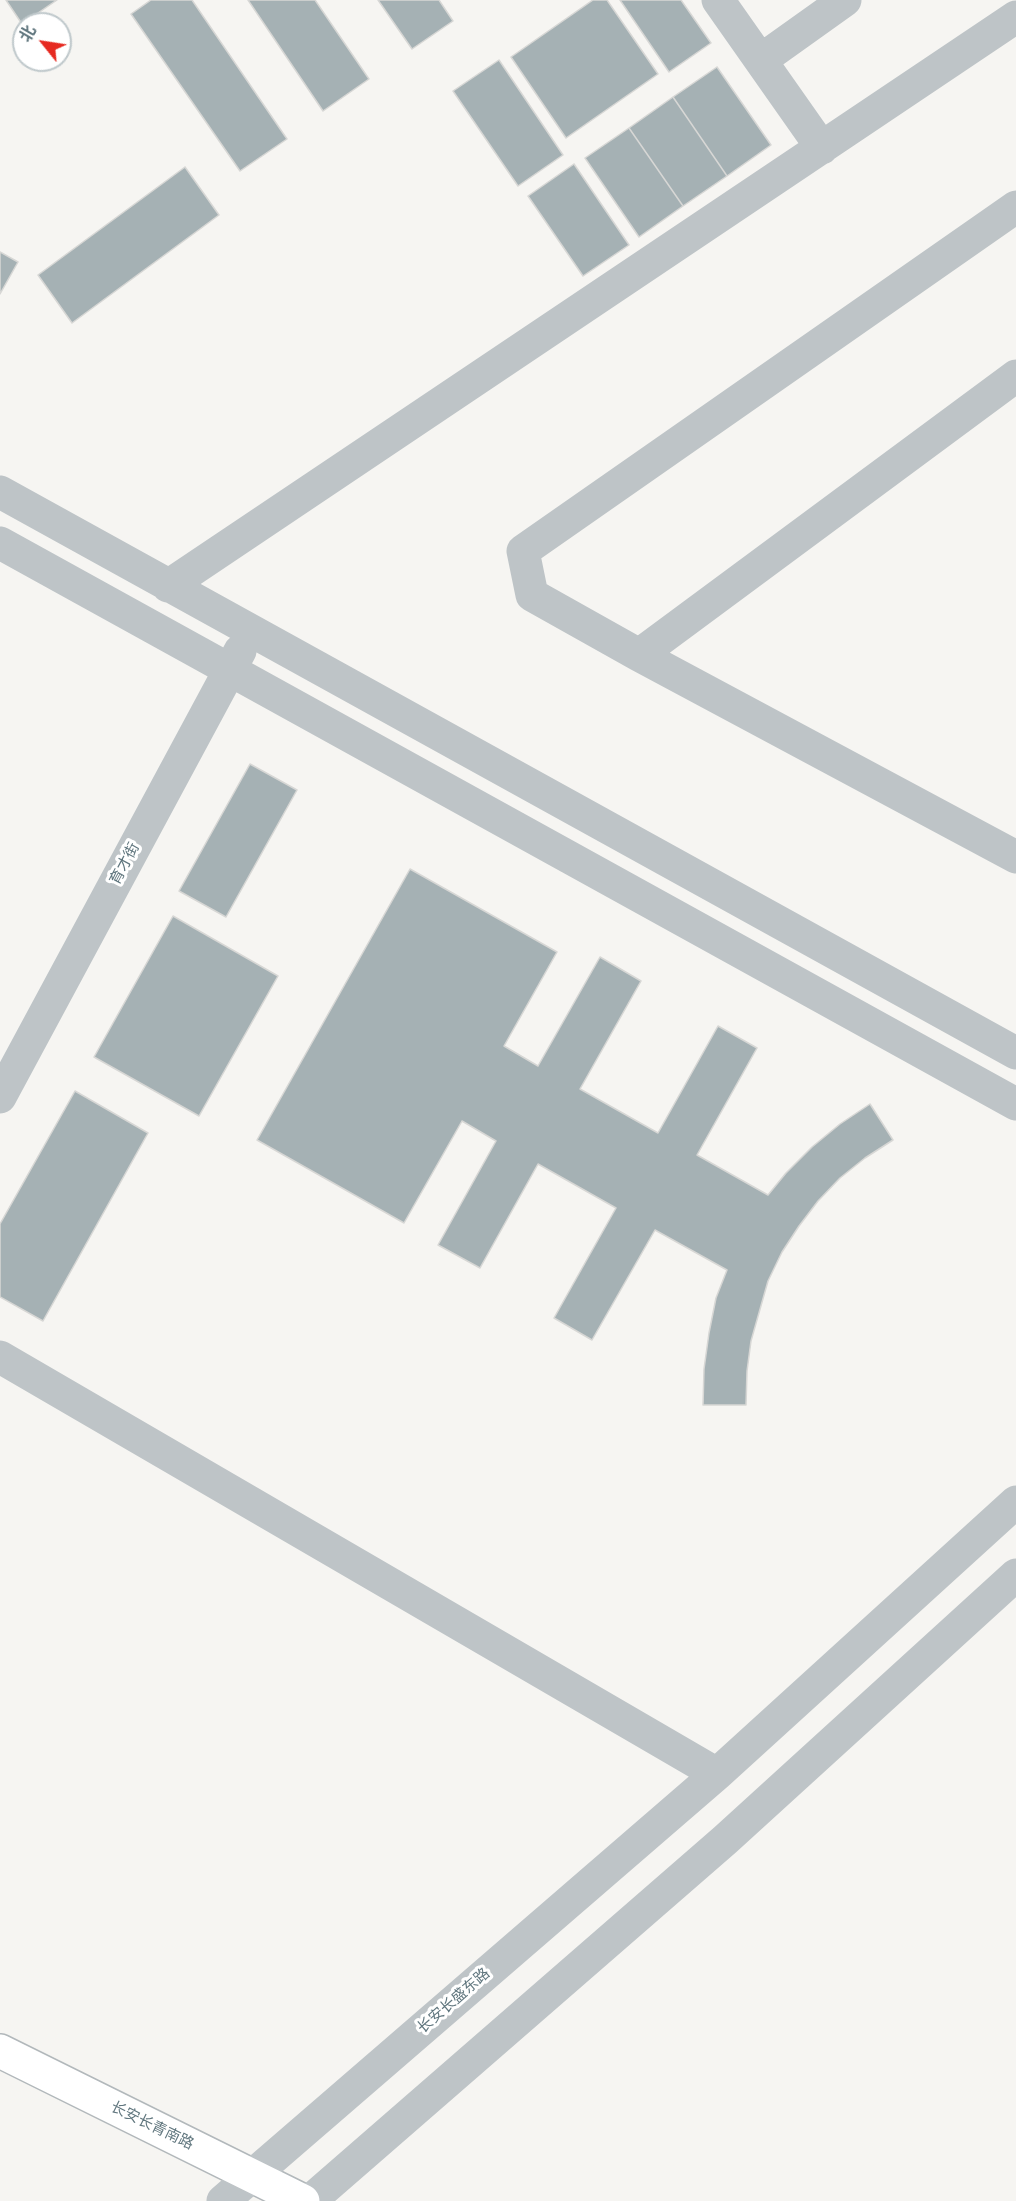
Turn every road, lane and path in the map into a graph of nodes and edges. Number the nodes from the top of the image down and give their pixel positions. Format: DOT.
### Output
graph roads {
  1 [pos="718,0"];
  2 [pos="845,0"];
  3 [pos="1016,17"];
  4 [pos="760,60"];
  5 [pos="822,148"];
  6 [pos="1016,207"];
  7 [pos="1016,376"];
  8 [pos="0,492"];
  9 [pos="0,543"];
  10 [pos="168,586"];
  11 [pos="251,631"];
  12 [pos="639,655"];
  13 [pos="229,670"];
  14 [pos="1016,857"];
  15 [pos="1016,1053"];
  16 [pos="0,1097"];
  17 [pos="1016,1104"];
  18 [pos="0,1358"];
  19 [pos="1016,1502"];
  20 [pos="1016,1575"];
  21 [pos="717,1774"];
  22 [pos="0,2051"];
  23 [pos="252,2176"];
  24 [pos="223,2201"];
  25 [pos="303,2201"];
  26 [pos="310,2201"];
  1 -- 4 [label="street"];
  2 -- 4 [label="street"];
  3 -- 5 [label="street"];
  4 -- 5 [label="street"];
  5 -- 10 [label="street"];
  6 -- 12 [label="street"];
  7 -- 12 [label="street"];
  8 -- 10 [label="street"];
  9 -- 13 [label="street"];
  10 -- 11 [label="street"];
  11 -- 13 [label="street, 育才街"];
  11 -- 15 [label="street"];
  12 -- 14 [label="street"];
  13 -- 16 [label="street, 育才街"];
  13 -- 17 [label="street"];
  18 -- 21 [label="street"];
  19 -- 21 [label="street, 长安长盛东路"];
  20 -- 26 [label="street"];
  21 -- 23 [label="street, 长安长盛东路"];
  22 -- 23 [label="main road, 长安长青南路"];
  23 -- 24 [label="street, 长安长盛东路"];
  23 -- 25 [label="main road, 长安长青南路"];
}
